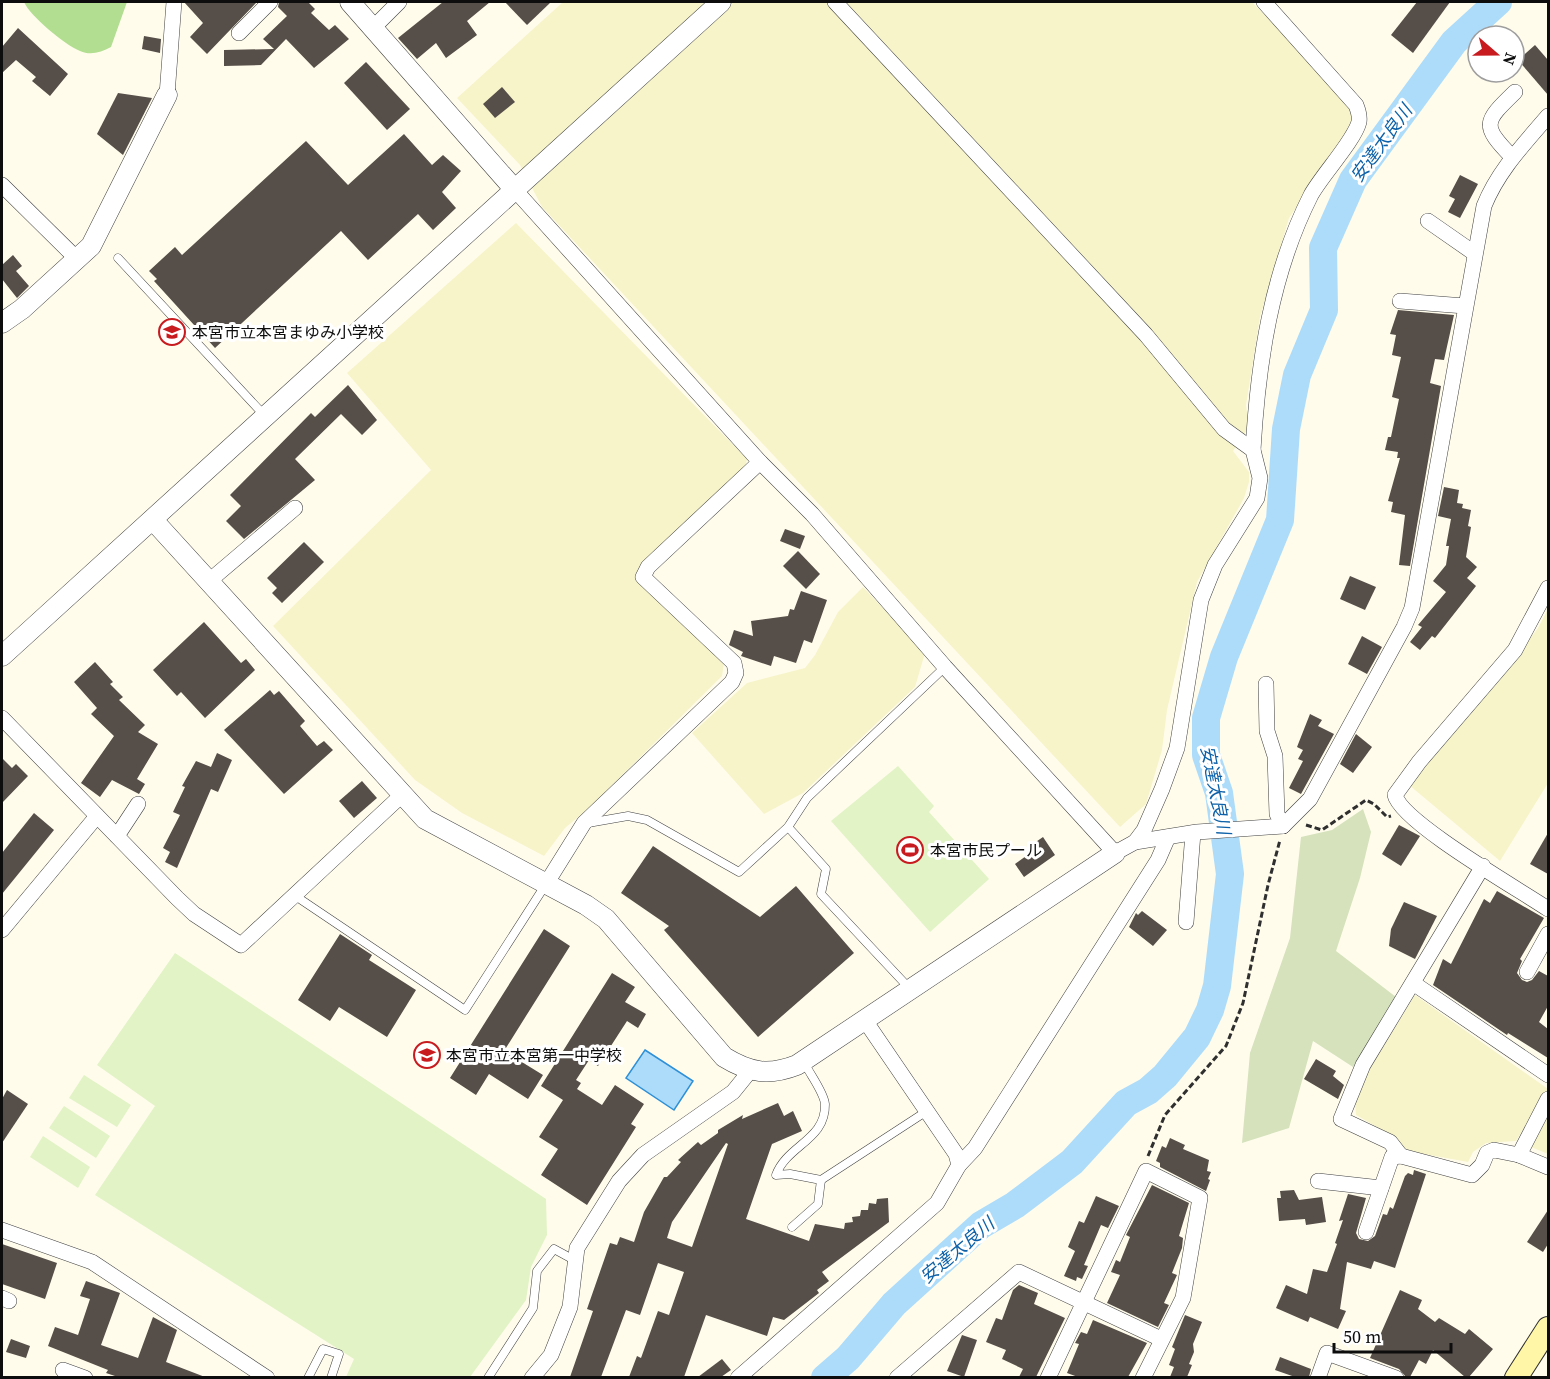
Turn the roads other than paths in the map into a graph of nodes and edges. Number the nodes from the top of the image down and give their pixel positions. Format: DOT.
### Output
graph roads {
  1 [pos="174,2"];
  2 [pos="270,2"];
  3 [pos="350,2"];
  4 [pos="399,2"];
  5 [pos="721,2"];
  6 [pos="835,2"];
  7 [pos="1263,2"];
  8 [pos="372,29"];
  9 [pos="239,33"];
  10 [pos="1515,92"];
  11 [pos="167,95"];
  12 [pos="1548,117"];
  13 [pos="1512,157"];
  14 [pos="2,185"];
  15 [pos="515,190"];
  16 [pos="1428,221"];
  17 [pos="1474,253"];
  18 [pos="118,258"];
  19 [pos="77,259"];
  20 [pos="1400,301"];
  21 [pos="1465,306"];
  22 [pos="2,323"];
  23 [pos="266,416"];
  24 [pos="1253,450"];
  25 [pos="760,462"];
  26 [pos="296,508"];
  27 [pos="153,520"];
  28 [pos="208,582"];
  29 [pos="1548,588"];
  30 [pos="2,656"];
  31 [pos="945,667"];
  32 [pos="1266,684"];
  33 [pos="2,718"];
  34 [pos="403,794"];
  35 [pos="138,804"];
  36 [pos="97,816"];
  37 [pos="584,824"];
  38 [pos="1283,826"];
  39 [pos="788,827"];
  40 [pos="1195,833"];
  41 [pos="117,836"];
  42 [pos="1168,837"];
  43 [pos="1135,842"];
  44 [pos="1115,854"];
  45 [pos="1484,866"];
  46 [pos="546,884"];
  47 [pos="294,895"];
  48 [pos="1548,909"];
  49 [pos="1186,922"];
  50 [pos="2,930"];
  51 [pos="1548,934"];
  52 [pos="1527,972"];
  53 [pos="1413,983"];
  54 [pos="911,990"];
  55 [pos="864,1019"];
  56 [pos="803,1061"];
  57 [pos="750,1071"];
  58 [pos="1548,1075"];
  59 [pos="1548,1099"];
  60 [pos="927,1111"];
  61 [pos="1519,1155"];
  62 [pos="1401,1156"];
  63 [pos="960,1165"];
  64 [pos="1548,1167"];
  65 [pos="821,1180"];
  66 [pos="1318,1181"];
  67 [pos="1381,1188"];
  68 [pos="792,1227"];
  69 [pos="2,1230"];
  70 [pos="1366,1232"];
  71 [pos="576,1261"];
  72 [pos="1083,1303"];
  73 [pos="1548,1328"];
  74 [pos="1161,1339"];
  75 [pos="63,1370"];
  76 [pos="85,1377"];
  77 [pos="267,1377"];
  78 [pos="308,1377"];
  79 [pos="331,1377"];
  80 [pos="488,1377"];
  81 [pos="532,1377"];
  82 [pos="738,1377"];
  83 [pos="897,1377"];
  84 [pos="1048,1377"];
  85 [pos="1143,1377"];
  86 [pos="1318,1377"];
  87 [pos="1396,1377"];
  88 [pos="1516,1377"];
  1 -- 11 [label="street"];
  2 -- 9 [label="street"];
  3 -- 8 [label="street"];
  4 -- 8 [label="street"];
  5 -- 15 [label="street"];
  6 -- 24 [label="street"];
  7 -- 24 [label="street"];
  8 -- 15 [label="street"];
  10 -- 13 [label="street"];
  11 -- 19 [label="street"];
  12 -- 13 [label="street"];
  13 -- 17 [label="street"];
  14 -- 19 [label="street"];
  15 -- 23 [label="street"];
  15 -- 25 [label="street"];
  16 -- 17 [label="street"];
  17 -- 21 [label="street"];
  18 -- 23 [label="lane"];
  19 -- 22 [label="street"];
  20 -- 21 [label="street"];
  21 -- 38 [label="street"];
  23 -- 27 [label="street"];
  24 -- 43 [label="street"];
  25 -- 31 [label="street"];
  25 -- 37 [label="street"];
  26 -- 28 [label="street"];
  27 -- 28 [label="street"];
  27 -- 30 [label="street"];
  28 -- 34 [label="street"];
  29 -- 45 [label="street"];
  31 -- 39 [label="lane"];
  31 -- 44 [label="street"];
  32 -- 38 [label="street"];
  33 -- 36 [label="street"];
  34 -- 46 [label="street"];
  34 -- 47 [label="street"];
  35 -- 41 [label="street"];
  36 -- 41 [label="street"];
  36 -- 50 [label="street"];
  37 -- 39 [label="lane"];
  37 -- 46 [label="street"];
  38 -- 40 [label="street"];
  39 -- 54 [label="lane"];
  40 -- 42 [label="street"];
  40 -- 49 [label="street"];
  41 -- 47 [label="street"];
  42 -- 43 [label="street"];
  42 -- 63 [label="street"];
  43 -- 44 [label="street"];
  44 -- 54 [label="street"];
  45 -- 48 [label="street"];
  45 -- 53 [label="street"];
  46 -- 47 [label="lane"];
  46 -- 57 [label="street"];
  51 -- 52 [label="street"];
  53 -- 58 [label="street"];
  53 -- 62 [label="street"];
  54 -- 55 [label="street"];
  55 -- 56 [label="street"];
  55 -- 60 [label="street"];
  56 -- 57 [label="street"];
  56 -- 65 [label="lane"];
  57 -- 71 [label="street"];
  59 -- 61 [label="street"];
  60 -- 63 [label="street"];
  60 -- 65 [label="lane"];
  61 -- 62 [label="street"];
  61 -- 64 [label="street"];
  62 -- 67 [label="street"];
  63 -- 82 [label="street"];
  65 -- 68 [label="lane"];
  66 -- 67 [label="street"];
  67 -- 70 [label="street"];
  69 -- 77 [label="street"];
  71 -- 80 [label="lane"];
  71 -- 81 [label="street"];
  72 -- 74 [label="street"];
  72 -- 74 [label="street"];
  72 -- 83 [label="street"];
  72 -- 84 [label="street"];
  73 -- 88 [label="main road"];
  74 -- 85 [label="street"];
  75 -- 76 [label="street"];
  78 -- 79 [label="lane"];
  86 -- 87 [label="street"];
}
